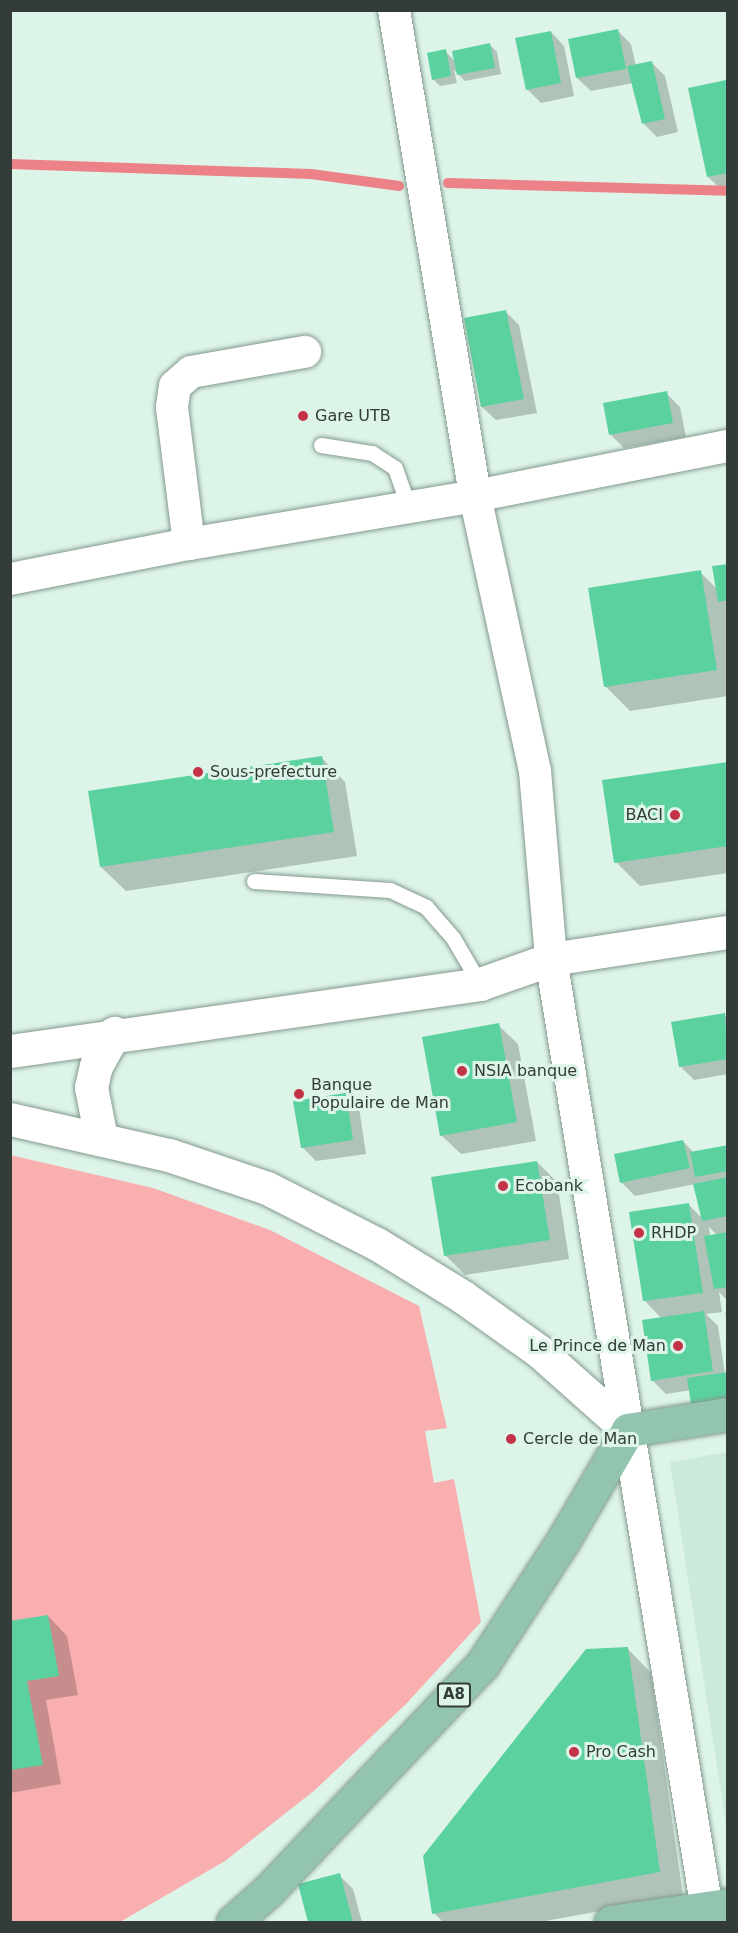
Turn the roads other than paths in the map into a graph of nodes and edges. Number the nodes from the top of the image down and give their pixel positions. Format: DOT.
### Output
graph roads {
  1 [pos="402,11"];
  2 [pos="305,352"];
  3 [pos="321,445"];
  4 [pos="728,446"];
  5 [pos="475,496"];
  6 [pos="409,508"];
  7 [pos="189,544"];
  8 [pos="10,579"];
  9 [pos="254,881"];
  10 [pos="728,932"];
  11 [pos="551,959"];
  12 [pos="480,984"];
  13 [pos="114,1033"];
  14 [pos="10,1051"];
  15 [pos="10,1119"];
  16 [pos="101,1138"];
  17 [pos="728,1414"];
  18 [pos="628,1430"];
  19 [pos="714,1912"];
  20 [pos="233,1923"];
  21 [pos="610,1923"];
  1 -- 5 [label="street"];
  2 -- 7 [label="street"];
  3 -- 6 [label="lane"];
  4 -- 5 [label="street"];
  5 -- 6 [label="street"];
  5 -- 11 [label="street"];
  6 -- 7 [label="street"];
  7 -- 8 [label="street"];
  9 -- 12 [label="lane"];
  10 -- 11 [label="street"];
  11 -- 12 [label="street"];
  11 -- 18 [label="street"];
  12 -- 13 [label="street"];
  13 -- 14 [label="street"];
  13 -- 16 [label="street"];
  15 -- 16 [label="street"];
  16 -- 18 [label="street"];
  17 -- 18 [label="main road"];
  18 -- 19 [label="street"];
  18 -- 20 [label="main road, A8"];
  19 -- 21 [label="main road"];
}
